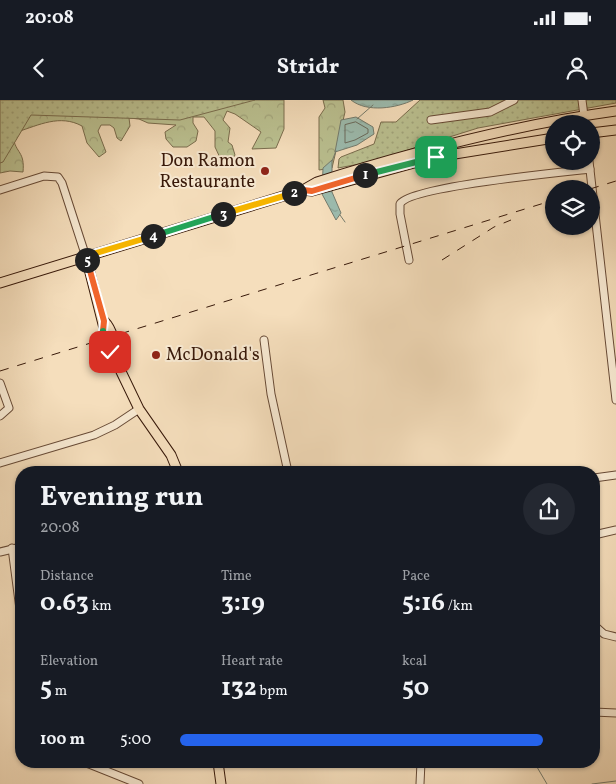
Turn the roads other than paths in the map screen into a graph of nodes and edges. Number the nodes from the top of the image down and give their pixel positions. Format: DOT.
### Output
graph roads {
  1 [pos="514,100"];
  2 [pos="582,100"];
  3 [pos="616,111"];
  4 [pos="584,115"];
  5 [pos="600,116"];
  6 [pos="430,120"];
  7 [pos="545,126"];
  8 [pos="616,130"];
  9 [pos="600,132"];
  10 [pos="545,139"];
  11 [pos="558,170"];
  12 [pos="590,170"];
  13 [pos="350,175"];
  14 [pos="0,190"];
  15 [pos="86,256"];
  16 [pos="409,260"];
  17 [pos="0,283"];
  18 [pos="264,340"];
  19 [pos="0,383"];
  20 [pos="616,400"];
  21 [pos="139,408"];
  22 [pos="0,416"];
  23 [pos="0,463"];
  24 [pos="176,466"];
  25 [pos="287,466"];
  26 [pos="616,475"];
  27 [pos="600,477"];
  28 [pos="616,530"];
  29 [pos="600,534"];
  30 [pos="12,548"];
  31 [pos="15,548"];
  32 [pos="0,552"];
  33 [pos="15,571"];
  34 [pos="600,630"];
  35 [pos="616,637"];
  36 [pos="600,712"];
  37 [pos="616,712"];
  38 [pos="99,768"];
  39 [pos="219,768"];
  40 [pos="421,768"];
  41 [pos="139,784"];
  42 [pos="221,784"];
  43 [pos="420,784"];
  1 -- 6 [label="street"];
  2 -- 4 [label="street"];
  3 -- 5 [label="main road"];
  7 -- 13 [label="main road"];
  8 -- 9 [label="main road"];
  10 -- 13 [label="main road"];
  11 -- 16 [label="street"];
  12 -- 20 [label="street"];
  13 -- 15 [label="main road"];
  14 -- 15 [label="street"];
  15 -- 17 [label="main road"];
  15 -- 21 [label="main road"];
  18 -- 25 [label="street"];
  19 -- 22 [label="street"];
  21 -- 23 [label="street"];
  21 -- 24 [label="main road"];
  26 -- 27 [label="street"];
  28 -- 29 [label="street"];
  30 -- 31 [label="street"];
  30 -- 32 [label="street"];
  30 -- 33 [label="street"];
  34 -- 35 [label="street"];
  36 -- 37 [label="street"];
  38 -- 41 [label="street"];
  39 -- 42 [label="main road"];
  40 -- 43 [label="street"];
}
